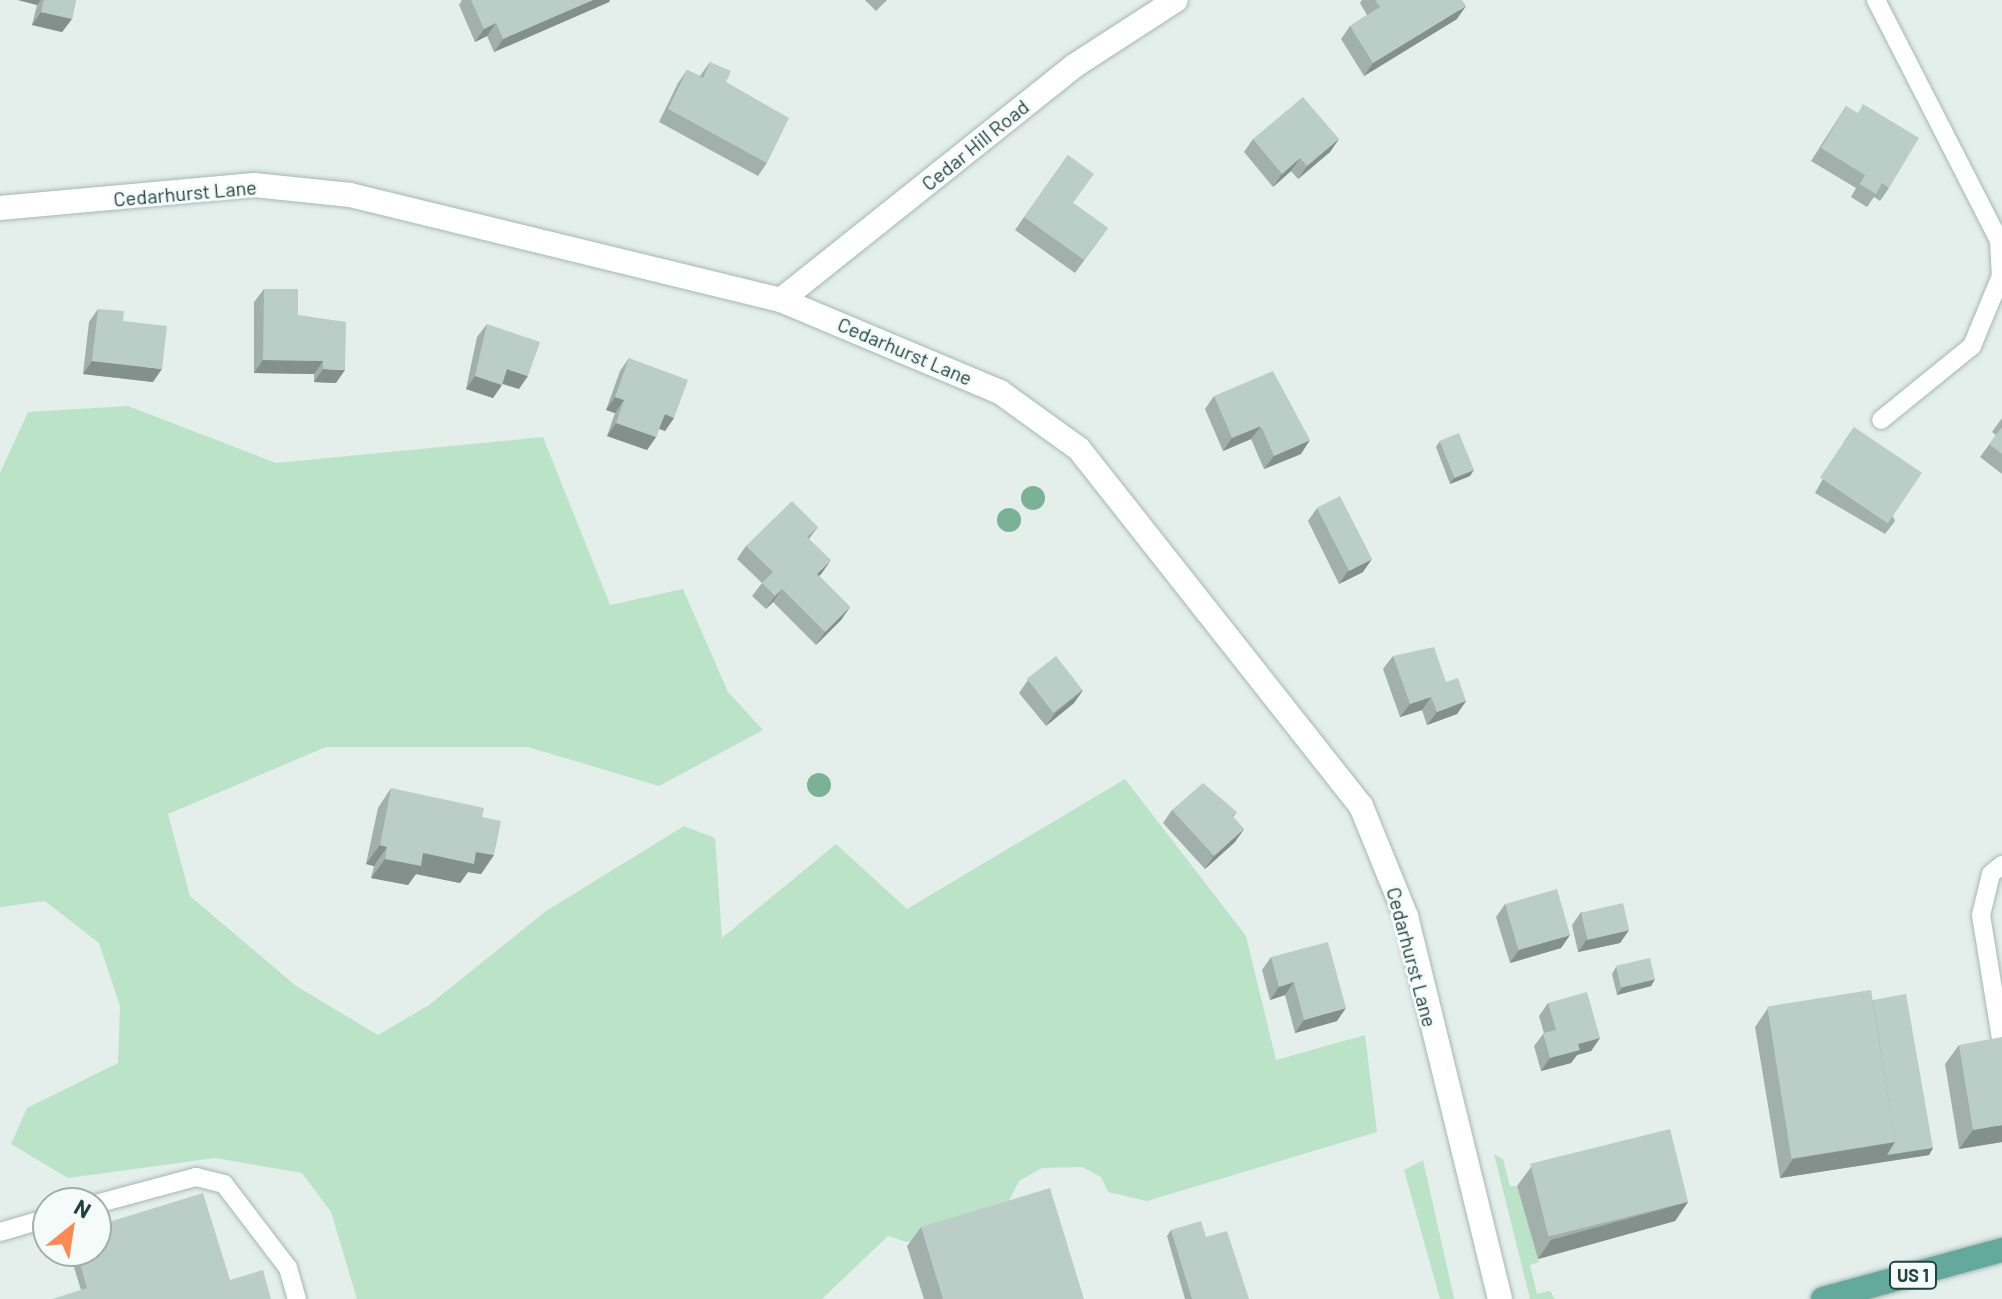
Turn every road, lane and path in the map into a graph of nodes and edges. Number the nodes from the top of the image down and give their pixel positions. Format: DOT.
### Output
graph roads {
  1 [pos="1176,0"];
  2 [pos="1876,0"];
  3 [pos="0,208"];
  4 [pos="781,300"];
  5 [pos="1881,420"];
  6 [pos="2002,865"];
  7 [pos="2002,1044"];
  8 [pos="112,1200"];
  9 [pos="32,1223"];
  10 [pos="0,1232"];
  11 [pos="2002,1250"];
  12 [pos="297,1299"];
  13 [pos="1500,1299"];
  14 [pos="1823,1299"];
  1 -- 4 [label="street, Cedar Hill Road"];
  2 -- 5 [label="lane"];
  3 -- 4 [label="street, Cedarhurst Lane"];
  4 -- 13 [label="street, Cedarhurst Lane"];
  6 -- 7 [label="lane"];
  8 -- 12 [label="lane"];
  9 -- 10 [label="lane"];
  11 -- 14 [label="main road, US 1"];
}
